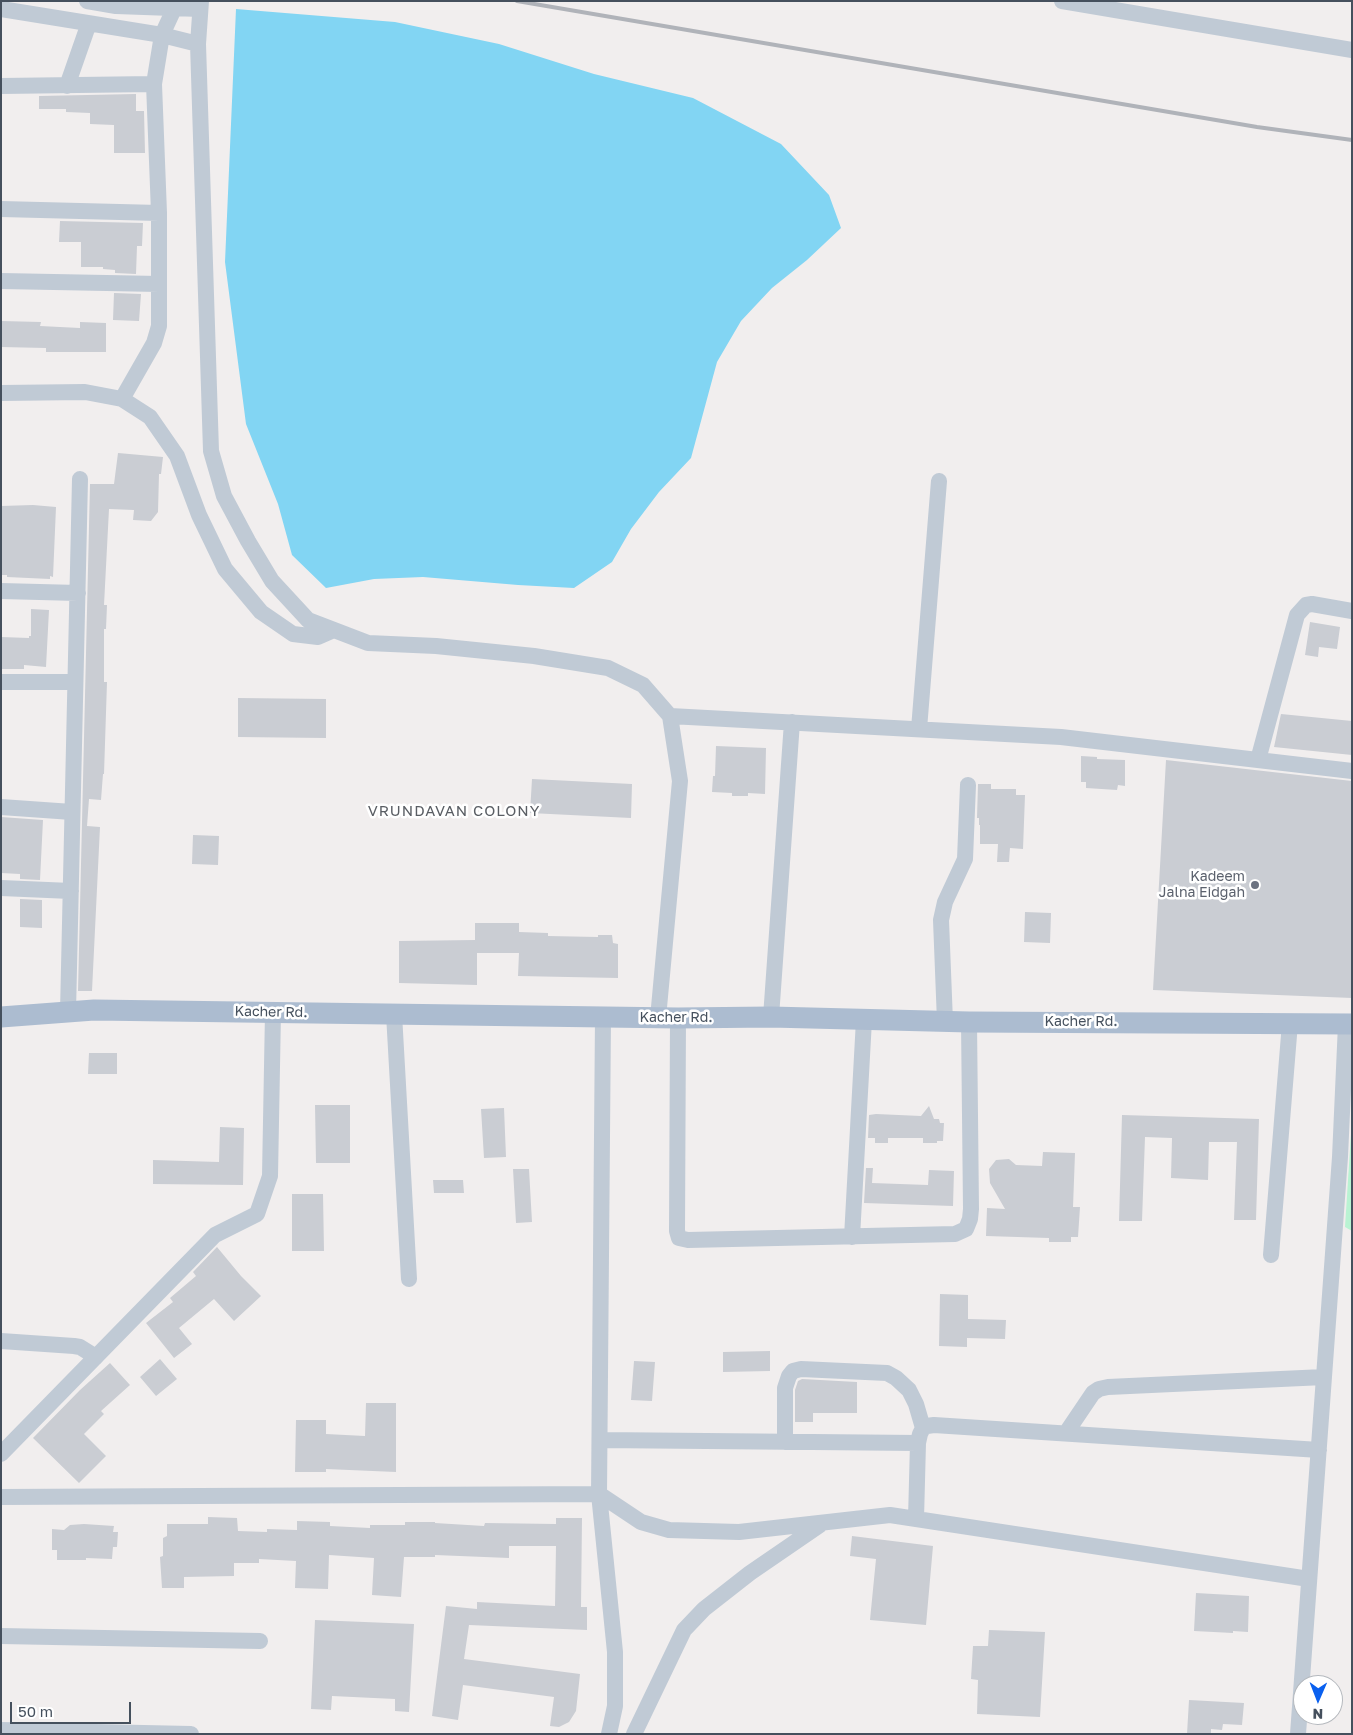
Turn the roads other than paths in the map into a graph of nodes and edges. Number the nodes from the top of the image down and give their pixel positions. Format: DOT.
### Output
graph roads {
  1 [pos="87,1"];
  2 [pos="1062,1"];
  3 [pos="200,5"];
  4 [pos="1,8"];
  5 [pos="174,10"];
  6 [pos="89,23"];
  7 [pos="162,35"];
  8 [pos="198,44"];
  9 [pos="1352,50"];
  10 [pos="154,84"];
  11 [pos="1,86"];
  12 [pos="67,86"];
  13 [pos="1,210"];
  14 [pos="159,213"];
  15 [pos="1,281"];
  16 [pos="159,284"];
  17 [pos="1,393"];
  18 [pos="122,399"];
  19 [pos="80,479"];
  20 [pos="939,481"];
  21 [pos="1,592"];
  22 [pos="78,593"];
  23 [pos="1352,611"];
  24 [pos="334,630"];
  25 [pos="1,682"];
  26 [pos="75,682"];
  27 [pos="670,716"];
  28 [pos="792,722"];
  29 [pos="919,729"];
  30 [pos="1258,760"];
  31 [pos="1352,771"];
  32 [pos="968,785"];
  33 [pos="1,807"];
  34 [pos="72,812"];
  35 [pos="1,888"];
  36 [pos="70,891"];
  37 [pos="68,1012"];
  38 [pos="273,1012"];
  39 [pos="394,1014"];
  40 [pos="1,1017"];
  41 [pos="603,1017"];
  42 [pos="771,1017"];
  43 [pos="668,1018"];
  44 [pos="864,1020"];
  45 [pos="944,1022"];
  46 [pos="969,1022"];
  47 [pos="1290,1022"];
  48 [pos="1349,1024"];
  49 [pos="1346,1162"];
  50 [pos="852,1237"];
  51 [pos="1270,1255"];
  52 [pos="409,1279"];
  53 [pos="1,1341"];
  54 [pos="96,1357"];
  55 [pos="1324,1377"];
  56 [pos="1066,1433"];
  57 [pos="921,1435"];
  58 [pos="600,1440"];
  59 [pos="785,1442"];
  60 [pos="1318,1450"];
  61 [pos="1,1454"];
  62 [pos="599,1494"];
  63 [pos="1,1497"];
  64 [pos="916,1519"];
  65 [pos="822,1524"];
  66 [pos="1309,1579"];
  67 [pos="1,1636"];
  68 [pos="260,1641"];
  69 [pos="1,1730"];
  70 [pos="192,1734"];
  71 [pos="609,1734"];
  72 [pos="634,1734"];
  73 [pos="1298,1734"];
  1 -- 5 [label="street"];
  2 -- 9 [label="street"];
  3 -- 5 [label="street"];
  3 -- 8 [label="street"];
  4 -- 6 [label="street"];
  5 -- 7 [label="street"];
  6 -- 7 [label="street"];
  6 -- 12 [label="street"];
  7 -- 8 [label="street"];
  7 -- 10 [label="street"];
  8 -- 24 [label="street"];
  10 -- 12 [label="street"];
  10 -- 14 [label="street"];
  11 -- 12 [label="street"];
  13 -- 14 [label="street"];
  14 -- 16 [label="street"];
  15 -- 16 [label="street"];
  16 -- 18 [label="street"];
  17 -- 18 [label="street"];
  18 -- 24 [label="street"];
  19 -- 22 [label="street"];
  20 -- 29 [label="street"];
  21 -- 22 [label="street"];
  22 -- 26 [label="street"];
  23 -- 30 [label="street"];
  24 -- 27 [label="street"];
  25 -- 26 [label="street"];
  26 -- 34 [label="street"];
  27 -- 28 [label="street"];
  27 -- 43 [label="street"];
  28 -- 29 [label="street"];
  28 -- 42 [label="street"];
  29 -- 30 [label="street"];
  30 -- 31 [label="street"];
  32 -- 45 [label="street"];
  33 -- 34 [label="street"];
  34 -- 36 [label="street"];
  35 -- 36 [label="street"];
  36 -- 37 [label="street"];
  37 -- 38 [label="main road, Kacher Rd."];
  37 -- 40 [label="main road, Kacher Rd."];
  38 -- 39 [label="main road, Kacher Rd."];
  38 -- 54 [label="street"];
  39 -- 41 [label="main road, Kacher Rd."];
  39 -- 52 [label="street"];
  41 -- 43 [label="main road, Kacher Rd."];
  41 -- 58 [label="street"];
  42 -- 43 [label="main road, Kacher Rd."];
  42 -- 44 [label="main road, Kacher Rd."];
  43 -- 50 [label="street"];
  44 -- 45 [label="main road, Kacher Rd."];
  44 -- 50 [label="street"];
  45 -- 46 [label="main road, Kacher Rd."];
  46 -- 47 [label="main road, Kacher Rd."];
  46 -- 50 [label="street"];
  47 -- 48 [label="main road, Kacher Rd."];
  47 -- 51 [label="street"];
  48 -- 49 [label="street"];
  49 -- 55 [label="street"];
  53 -- 54 [label="street"];
  54 -- 61 [label="street"];
  55 -- 56 [label="street"];
  55 -- 60 [label="street"];
  56 -- 57 [label="street"];
  56 -- 60 [label="street"];
  57 -- 59 [label="street"];
  57 -- 59 [label="street"];
  57 -- 64 [label="street"];
  58 -- 59 [label="street"];
  58 -- 62 [label="street"];
  60 -- 66 [label="street"];
  62 -- 63 [label="street"];
  62 -- 65 [label="street"];
  62 -- 71 [label="street"];
  64 -- 65 [label="street"];
  64 -- 66 [label="street"];
  65 -- 72 [label="street"];
  66 -- 73 [label="street"];
  67 -- 68 [label="street"];
  69 -- 70 [label="street"];
}
